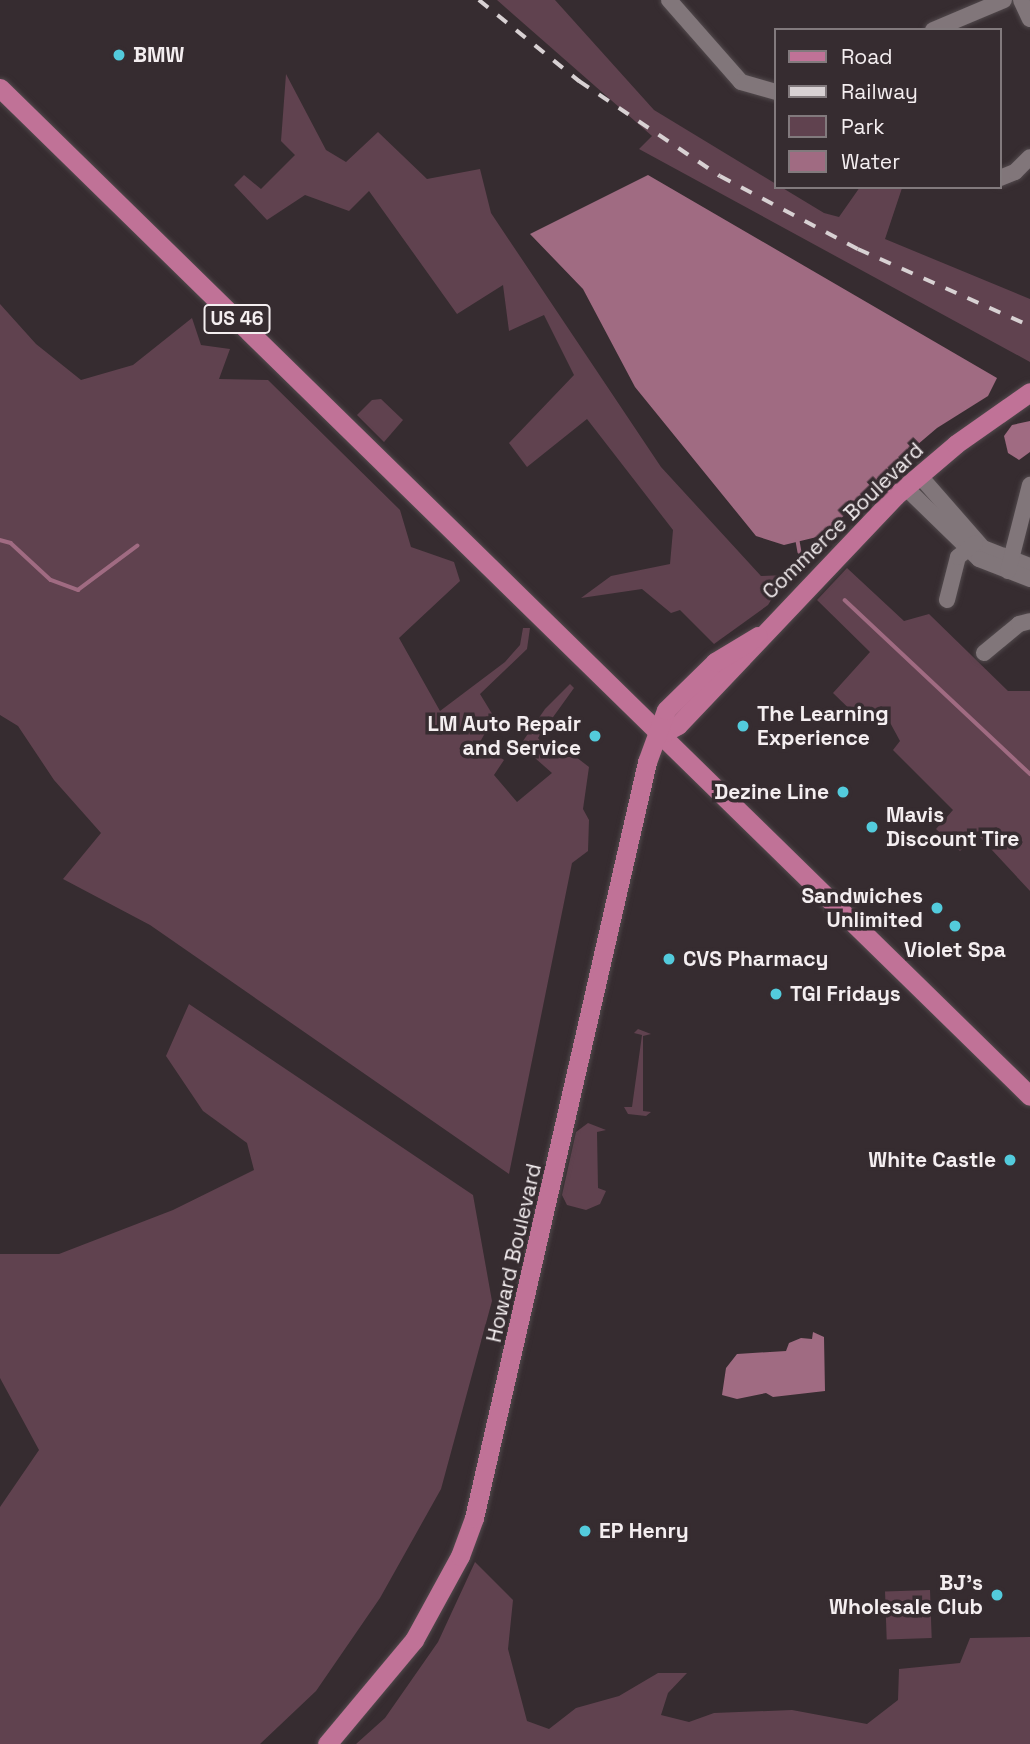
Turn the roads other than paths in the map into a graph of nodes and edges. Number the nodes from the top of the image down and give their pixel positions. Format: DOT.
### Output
graph roads {
  1 [pos="669,0"];
  2 [pos="1004,0"];
  3 [pos="1021,0"];
  4 [pos="1030,19"];
  5 [pos="938,28"];
  6 [pos="0,88"];
  7 [pos="774,91"];
  8 [pos="1030,158"];
  9 [pos="1002,176"];
  10 [pos="1030,392"];
  11 [pos="912,481"];
  12 [pos="1030,485"];
  13 [pos="971,545"];
  14 [pos="1030,566"];
  15 [pos="1009,567"];
  16 [pos="1030,579"];
  17 [pos="947,600"];
  18 [pos="1030,621"];
  19 [pos="984,653"];
  20 [pos="661,734"];
  21 [pos="1030,1096"];
  22 [pos="327,1744"];
  1 -- 7 [label="street"];
  2 -- 5 [label="street"];
  3 -- 4 [label="street"];
  6 -- 20 [label="main road, US 46"];
  8 -- 9 [label="street"];
  10 -- 11 [label="main road, Commerce Boulevard"];
  11 -- 13 [label="street"];
  11 -- 20 [label="main road, Commerce Boulevard"];
  12 -- 15 [label="street"];
  13 -- 15 [label="street"];
  13 -- 17 [label="street"];
  14 -- 15 [label="street"];
  15 -- 16 [label="street"];
  18 -- 19 [label="street"];
  20 -- 21 [label="main road, US 46"];
  20 -- 22 [label="main road, Howard Boulevard"];
}
